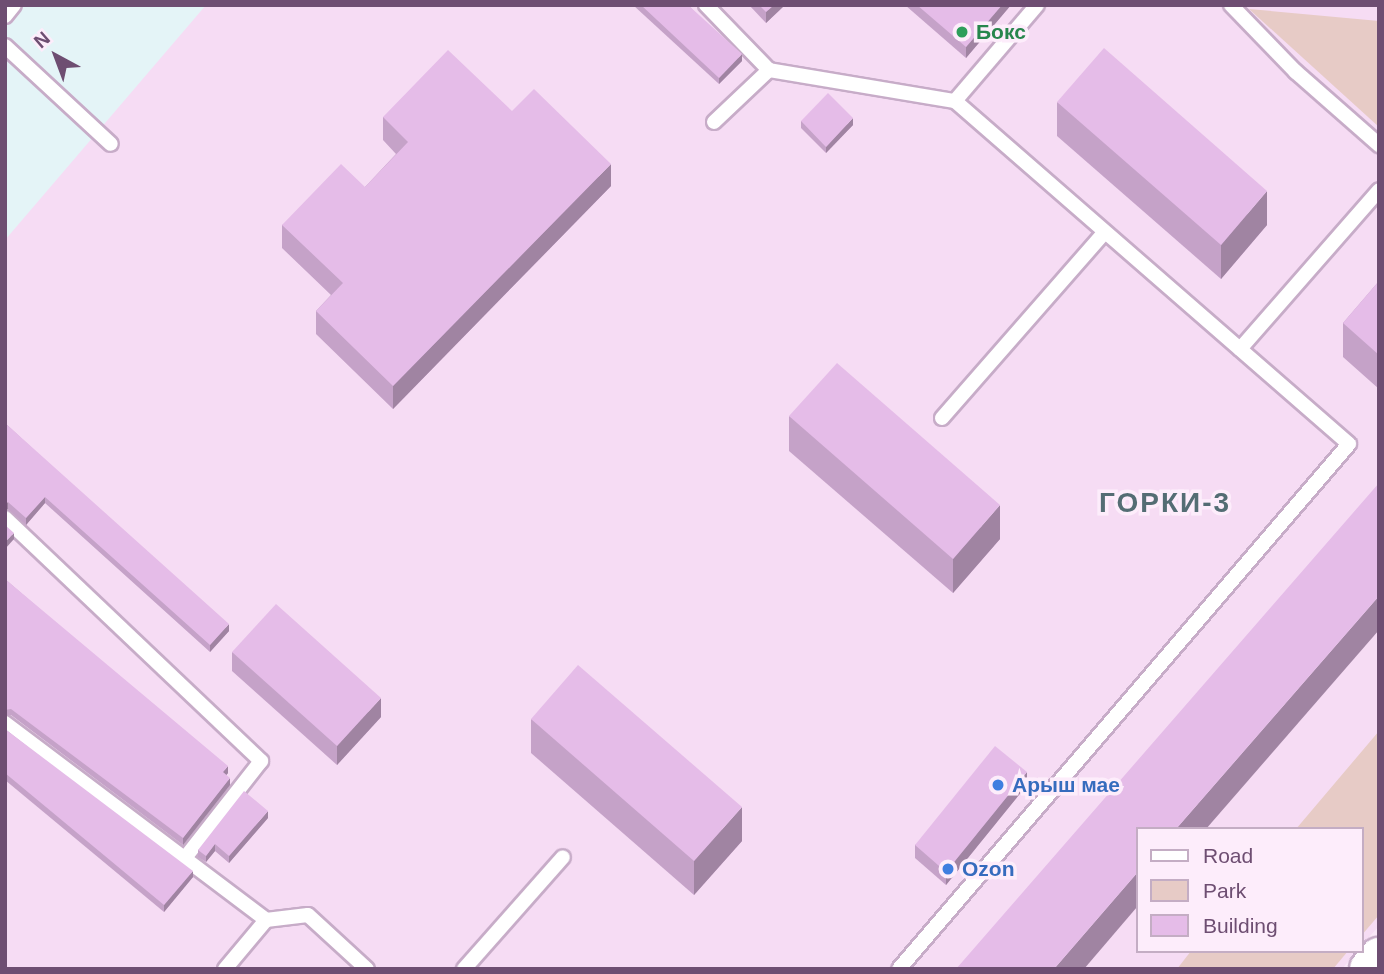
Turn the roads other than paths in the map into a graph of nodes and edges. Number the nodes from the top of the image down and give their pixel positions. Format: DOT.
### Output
graph roads {
  1 [pos="14,5"];
  2 [pos="706,5"];
  3 [pos="1037,5"];
  4 [pos="1231,5"];
  5 [pos="5,16"];
  6 [pos="5,46"];
  7 [pos="769,70"];
  8 [pos="955,101"];
  9 [pos="713,122"];
  10 [pos="111,145"];
  11 [pos="1379,145"];
  12 [pos="1379,190"];
  13 [pos="1105,232"];
  14 [pos="1240,349"];
  15 [pos="942,418"];
  16 [pos="5,518"];
  17 [pos="5,723"];
  18 [pos="563,856"];
  19 [pos="185,858"];
  20 [pos="266,920"];
  21 [pos="1379,957"];
  22 [pos="225,969"];
  23 [pos="367,969"];
  24 [pos="464,969"];
  25 [pos="899,969"];
  26 [pos="1369,969"];
  1 -- 5 [label="lane"];
  2 -- 7 [label="lane"];
  3 -- 8 [label="lane"];
  4 -- 11 [label="lane"];
  6 -- 10 [label="lane"];
  7 -- 8 [label="lane"];
  7 -- 9 [label="lane"];
  8 -- 13 [label="lane"];
  12 -- 14 [label="lane"];
  13 -- 14 [label="lane"];
  13 -- 15 [label="lane"];
  14 -- 25 [label="lane"];
  16 -- 19 [label="lane"];
  17 -- 19 [label="lane"];
  18 -- 24 [label="lane"];
  19 -- 20 [label="lane"];
  20 -- 22 [label="lane"];
  20 -- 23 [label="lane"];
  21 -- 26 [label="main road"];
}
